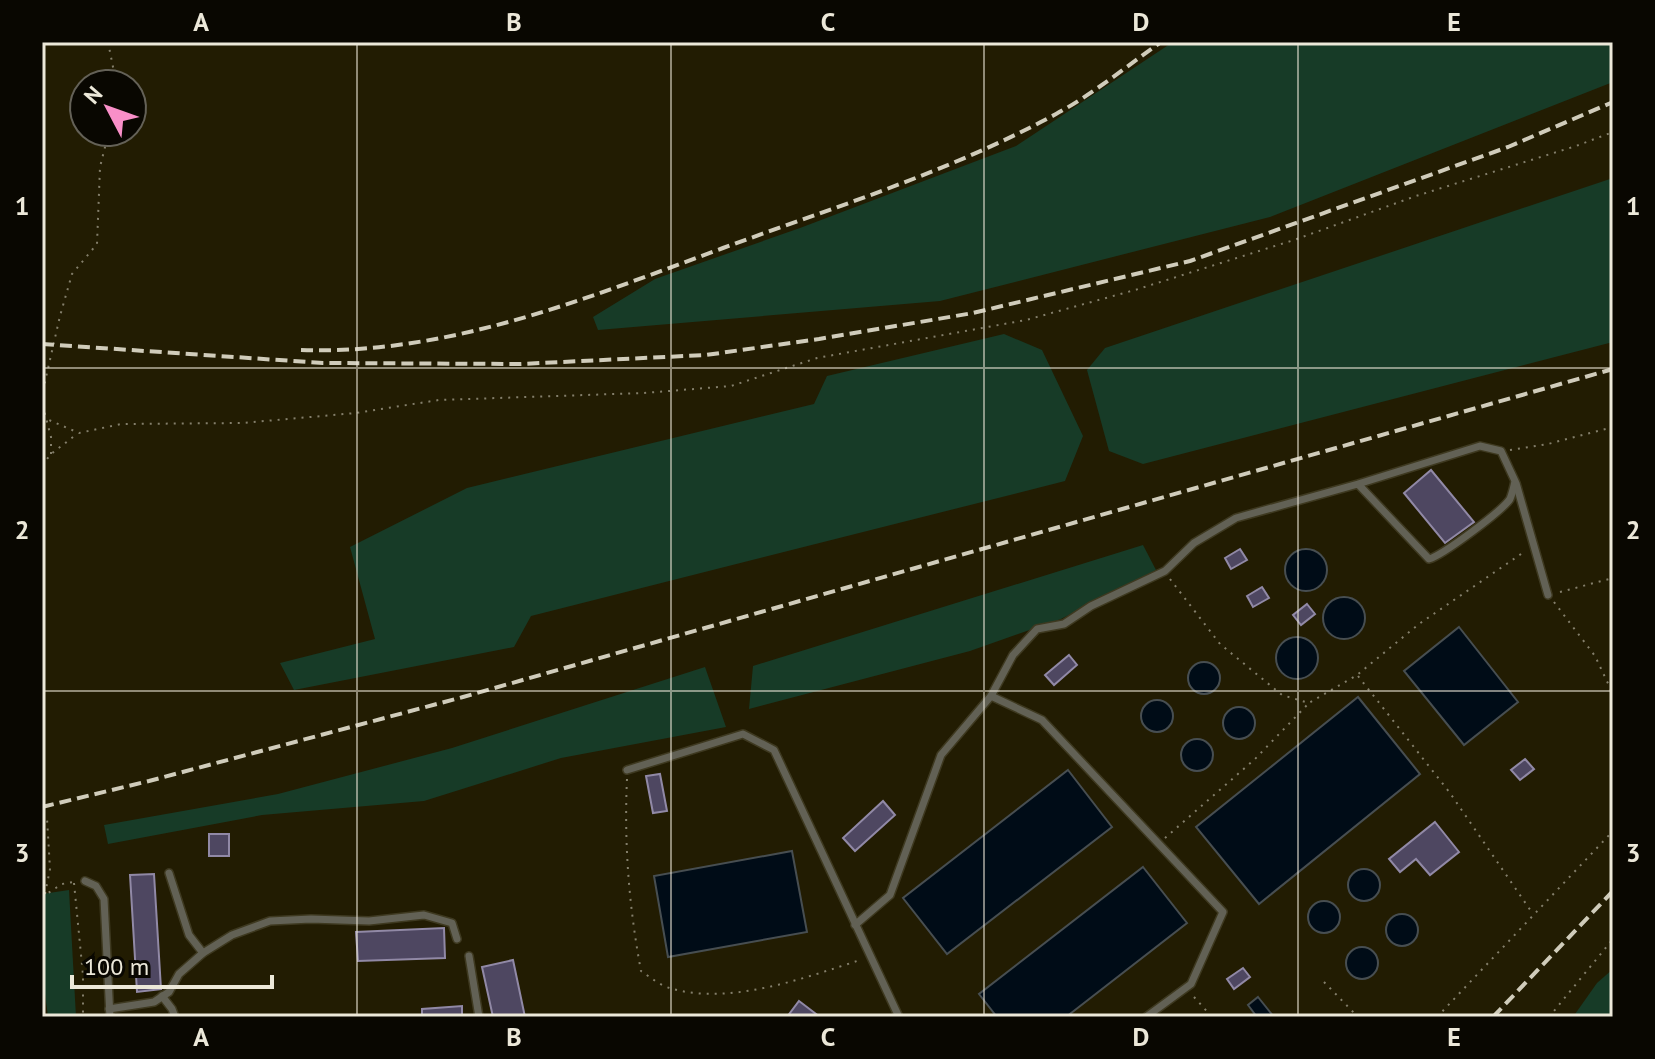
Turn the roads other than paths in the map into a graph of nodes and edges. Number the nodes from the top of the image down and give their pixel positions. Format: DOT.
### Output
graph roads {
  1 [pos="1515,481"];
  2 [pos="1358,484"];
  3 [pos="1548,595"];
  4 [pos="991,696"];
  5 [pos="627,770"];
  6 [pos="169,873"];
  7 [pos="85,881"];
  8 [pos="855,925"];
  9 [pos="457,939"];
  10 [pos="203,953"];
  11 [pos="469,956"];
  12 [pos="162,996"];
  13 [pos="110,1013"];
  14 [pos="175,1017"];
  15 [pos="479,1017"];
  16 [pos="899,1017"];
  17 [pos="1146,1017"];
  1 -- 2 [label="lane"];
  1 -- 2 [label="lane"];
  1 -- 3 [label="lane"];
  2 -- 4 [label="lane"];
  4 -- 8 [label="lane"];
  4 -- 17 [label="lane"];
  5 -- 8 [label="lane"];
  6 -- 10 [label="lane"];
  7 -- 13 [label="lane"];
  8 -- 16 [label="lane"];
  9 -- 10 [label="lane"];
  10 -- 12 [label="lane"];
  11 -- 15 [label="lane"];
  12 -- 13 [label="lane"];
  12 -- 14 [label="lane"];
}
